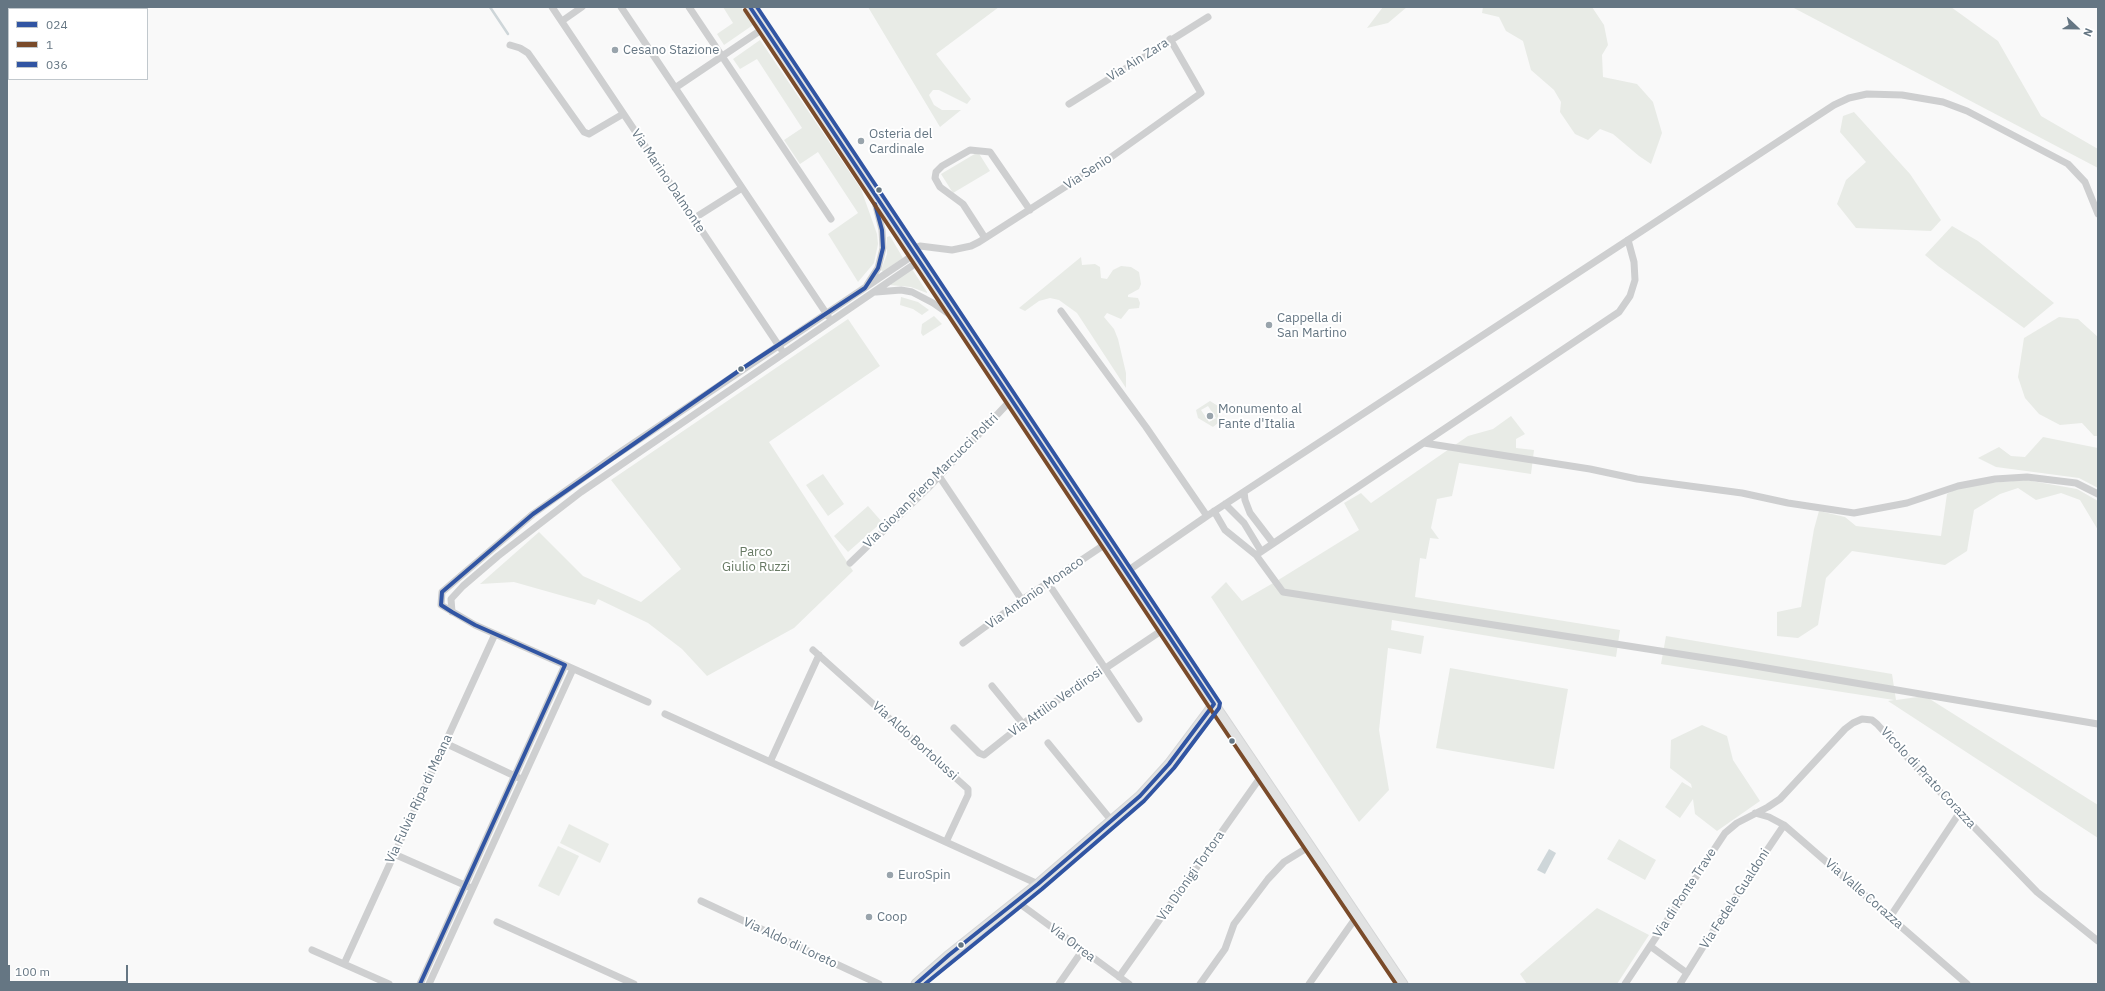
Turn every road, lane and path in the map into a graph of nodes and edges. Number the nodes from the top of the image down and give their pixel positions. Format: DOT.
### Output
graph roads {
  1 [pos="552,7"];
  2 [pos="582,7"];
  3 [pos="622,7"];
  4 [pos="689,7"];
  5 [pos="750,7"];
  6 [pos="1208,17"];
  7 [pos="562,21"];
  8 [pos="764,28"];
  9 [pos="1170,40"];
  10 [pos="510,46"];
  11 [pos="722,56"];
  12 [pos="675,88"];
  13 [pos="1069,104"];
  14 [pos="623,114"];
  15 [pos="742,188"];
  16 [pos="871,188"];
  17 [pos="1030,210"];
  18 [pos="2098,214"];
  19 [pos="693,219"];
  20 [pos="831,219"];
  21 [pos="985,238"];
  22 [pos="1628,240"];
  23 [pos="915,255"];
  24 [pos="865,288"];
  25 [pos="874,292"];
  26 [pos="1061,311"];
  27 [pos="826,313"];
  28 [pos="832,321"];
  29 [pos="959,321"];
  30 [pos="779,345"];
  31 [pos="784,354"];
  32 [pos="1011,400"];
  33 [pos="1424,443"];
  34 [pos="939,476"];
  35 [pos="1244,492"];
  36 [pos="2098,494"];
  37 [pos="1225,504"];
  38 [pos="1214,512"];
  39 [pos="1207,516"];
  40 [pos="1106,543"];
  41 [pos="1273,543"];
  42 [pos="1258,553"];
  43 [pos="850,563"];
  44 [pos="1126,572"];
  45 [pos="1048,582"];
  46 [pos="1022,600"];
  47 [pos="452,612"];
  48 [pos="1164,629"];
  49 [pos="495,634"];
  50 [pos="963,643"];
  51 [pos="813,650"];
  52 [pos="819,655"];
  53 [pos="565,665"];
  54 [pos="1105,668"];
  55 [pos="573,669"];
  56 [pos="992,686"];
  57 [pos="648,702"];
  58 [pos="1214,704"];
  59 [pos="665,714"];
  60 [pos="1139,719"];
  61 [pos="1023,724"];
  62 [pos="2098,724"];
  63 [pos="954,728"];
  64 [pos="445,743"];
  65 [pos="1048,743"];
  66 [pos="770,762"];
  67 [pos="1262,775"];
  68 [pos="515,776"];
  69 [pos="523,780"];
  70 [pos="1960,812"];
  71 [pos="1755,813"];
  72 [pos="1111,820"];
  73 [pos="1784,825"];
  74 [pos="946,842"];
  75 [pos="1310,846"];
  76 [pos="394,854"];
  77 [pos="1038,884"];
  78 [pos="465,886"];
  79 [pos="472,889"];
  80 [pos="701,901"];
  81 [pos="1016,901"];
  82 [pos="1357,916"];
  83 [pos="1890,917"];
  84 [pos="497,922"];
  85 [pos="2098,941"];
  86 [pos="1650,946"];
  87 [pos="312,950"];
  88 [pos="1082,951"];
  89 [pos="344,964"];
  90 [pos="1687,973"];
  91 [pos="1119,977"];
  92 [pos="389,984"];
  93 [pos="420,984"];
  94 [pos="429,984"];
  95 [pos="634,984"];
  96 [pos="879,984"];
  97 [pos="916,984"];
  98 [pos="1059,984"];
  99 [pos="1129,984"];
  100 [pos="1200,984"];
  101 [pos="1309,984"];
  102 [pos="1403,984"];
  103 [pos="1625,984"];
  104 [pos="1680,984"];
  105 [pos="1967,984"];
  1 -- 7 [label="street, Via Marino Dalmonte"];
  2 -- 7 [label="street"];
  3 -- 12 [label="street"];
  4 -- 11 [label="street"];
  5 -- 8 [label="street"];
  6 -- 9 [label="street, Via Ain Zara"];
  7 -- 14 [label="street, Via Marino Dalmonte"];
  8 -- 11 [label="street"];
  8 -- 16 [label="street"];
  9 -- 13 [label="street, Via Ain Zara"];
  9 -- 17 [label="street, Via Senio"];
  10 -- 14 [label="street"];
  11 -- 12 [label="street"];
  11 -- 20 [label="street"];
  12 -- 15 [label="street"];
  14 -- 19 [label="street, Via Marino Dalmonte"];
  15 -- 19 [label="street"];
  15 -- 27 [label="street"];
  16 -- 23 [label="street"];
  16 -- 24 [label="street"];
  17 -- 21 [label="street, Via Senio"];
  17 -- 21 [label="street"];
  18 -- 22 [label="street"];
  19 -- 30 [label="street, Via Marino Dalmonte"];
  21 -- 23 [label="street, Via Senio"];
  22 -- 33 [label="street"];
  22 -- 35 [label="street"];
  23 -- 24 [label="street"];
  23 -- 25 [label="street"];
  23 -- 29 [label="street"];
  24 -- 27 [label="street"];
  25 -- 28 [label="street"];
  25 -- 29 [label="street"];
  26 -- 39 [label="street"];
  27 -- 28 [label="street"];
  27 -- 30 [label="street"];
  28 -- 31 [label="street"];
  29 -- 32 [label="street"];
  30 -- 31 [label="street, Via Marino Dalmonte"];
  30 -- 47 [label="street"];
  31 -- 47 [label="street"];
  32 -- 34 [label="street, Via Giovan Piero Marcucci Poltri"];
  32 -- 40 [label="street"];
  33 -- 36 [label="street"];
  33 -- 41 [label="street"];
  34 -- 43 [label="street, Via Giovan Piero Marcucci Poltri"];
  34 -- 46 [label="street"];
  35 -- 37 [label="street"];
  35 -- 41 [label="street"];
  37 -- 38 [label="street"];
  37 -- 42 [label="street"];
  38 -- 39 [label="street"];
  38 -- 42 [label="street"];
  39 -- 44 [label="street"];
  40 -- 44 [label="street"];
  40 -- 45 [label="street, Via Antonio Monaco"];
  41 -- 42 [label="street"];
  42 -- 62 [label="street"];
  44 -- 48 [label="street"];
  45 -- 46 [label="street, Via Antonio Monaco"];
  45 -- 54 [label="street"];
  46 -- 50 [label="street, Via Antonio Monaco"];
  47 -- 49 [label="street"];
  48 -- 54 [label="street, Via Attilio Verdirosi"];
  48 -- 58 [label="street"];
  49 -- 53 [label="street"];
  49 -- 64 [label="street, Via Fulvia Ripa di Meana"];
  51 -- 52 [label="street, Via Aldo Bortolussi"];
  52 -- 66 [label="street"];
  52 -- 74 [label="street, Via Aldo Bortolussi"];
  53 -- 55 [label="street"];
  53 -- 68 [label="street"];
  54 -- 60 [label="street"];
  54 -- 61 [label="street, Via Attilio Verdirosi"];
  55 -- 57 [label="street"];
  55 -- 69 [label="street"];
  56 -- 61 [label="street"];
  58 -- 67 [label="street"];
  58 -- 72 [label="street"];
  59 -- 66 [label="street"];
  61 -- 63 [label="street, Via Attilio Verdirosi"];
  64 -- 68 [label="street"];
  64 -- 76 [label="street, Via Fulvia Ripa di Meana"];
  65 -- 72 [label="street"];
  66 -- 74 [label="street"];
  67 -- 75 [label="street"];
  67 -- 91 [label="street, Via Dionigi Tortora"];
  68 -- 69 [label="street"];
  68 -- 78 [label="street"];
  69 -- 79 [label="street"];
  70 -- 71 [label="street, Vicolo di Prato Corazza"];
  70 -- 83 [label="street"];
  70 -- 85 [label="street, Vicolo di Prato Corazza"];
  71 -- 73 [label="street, Via Valle Corazza"];
  71 -- 86 [label="street, Via di Ponte Trave"];
  72 -- 77 [label="street"];
  73 -- 83 [label="street, Via Valle Corazza"];
  73 -- 90 [label="street, Via Fedele Gualdoni"];
  74 -- 77 [label="street"];
  75 -- 82 [label="street"];
  75 -- 100 [label="street"];
  76 -- 78 [label="street"];
  76 -- 89 [label="street, Via Fulvia Ripa di Meana"];
  77 -- 81 [label="street"];
  78 -- 79 [label="street"];
  78 -- 93 [label="street"];
  79 -- 94 [label="street"];
  80 -- 96 [label="street, Via Aldo di Loreto"];
  81 -- 88 [label="street, Via Orrea"];
  81 -- 97 [label="street"];
  82 -- 101 [label="street"];
  82 -- 102 [label="street"];
  83 -- 105 [label="street, Via Valle Corazza"];
  84 -- 95 [label="street"];
  86 -- 90 [label="street"];
  86 -- 103 [label="street, Via di Ponte Trave"];
  87 -- 89 [label="street"];
  88 -- 91 [label="street, Via Orrea"];
  88 -- 98 [label="street"];
  89 -- 92 [label="street"];
  90 -- 104 [label="street, Via Fedele Gualdoni"];
  91 -- 99 [label="street, Via Orrea"];
}
